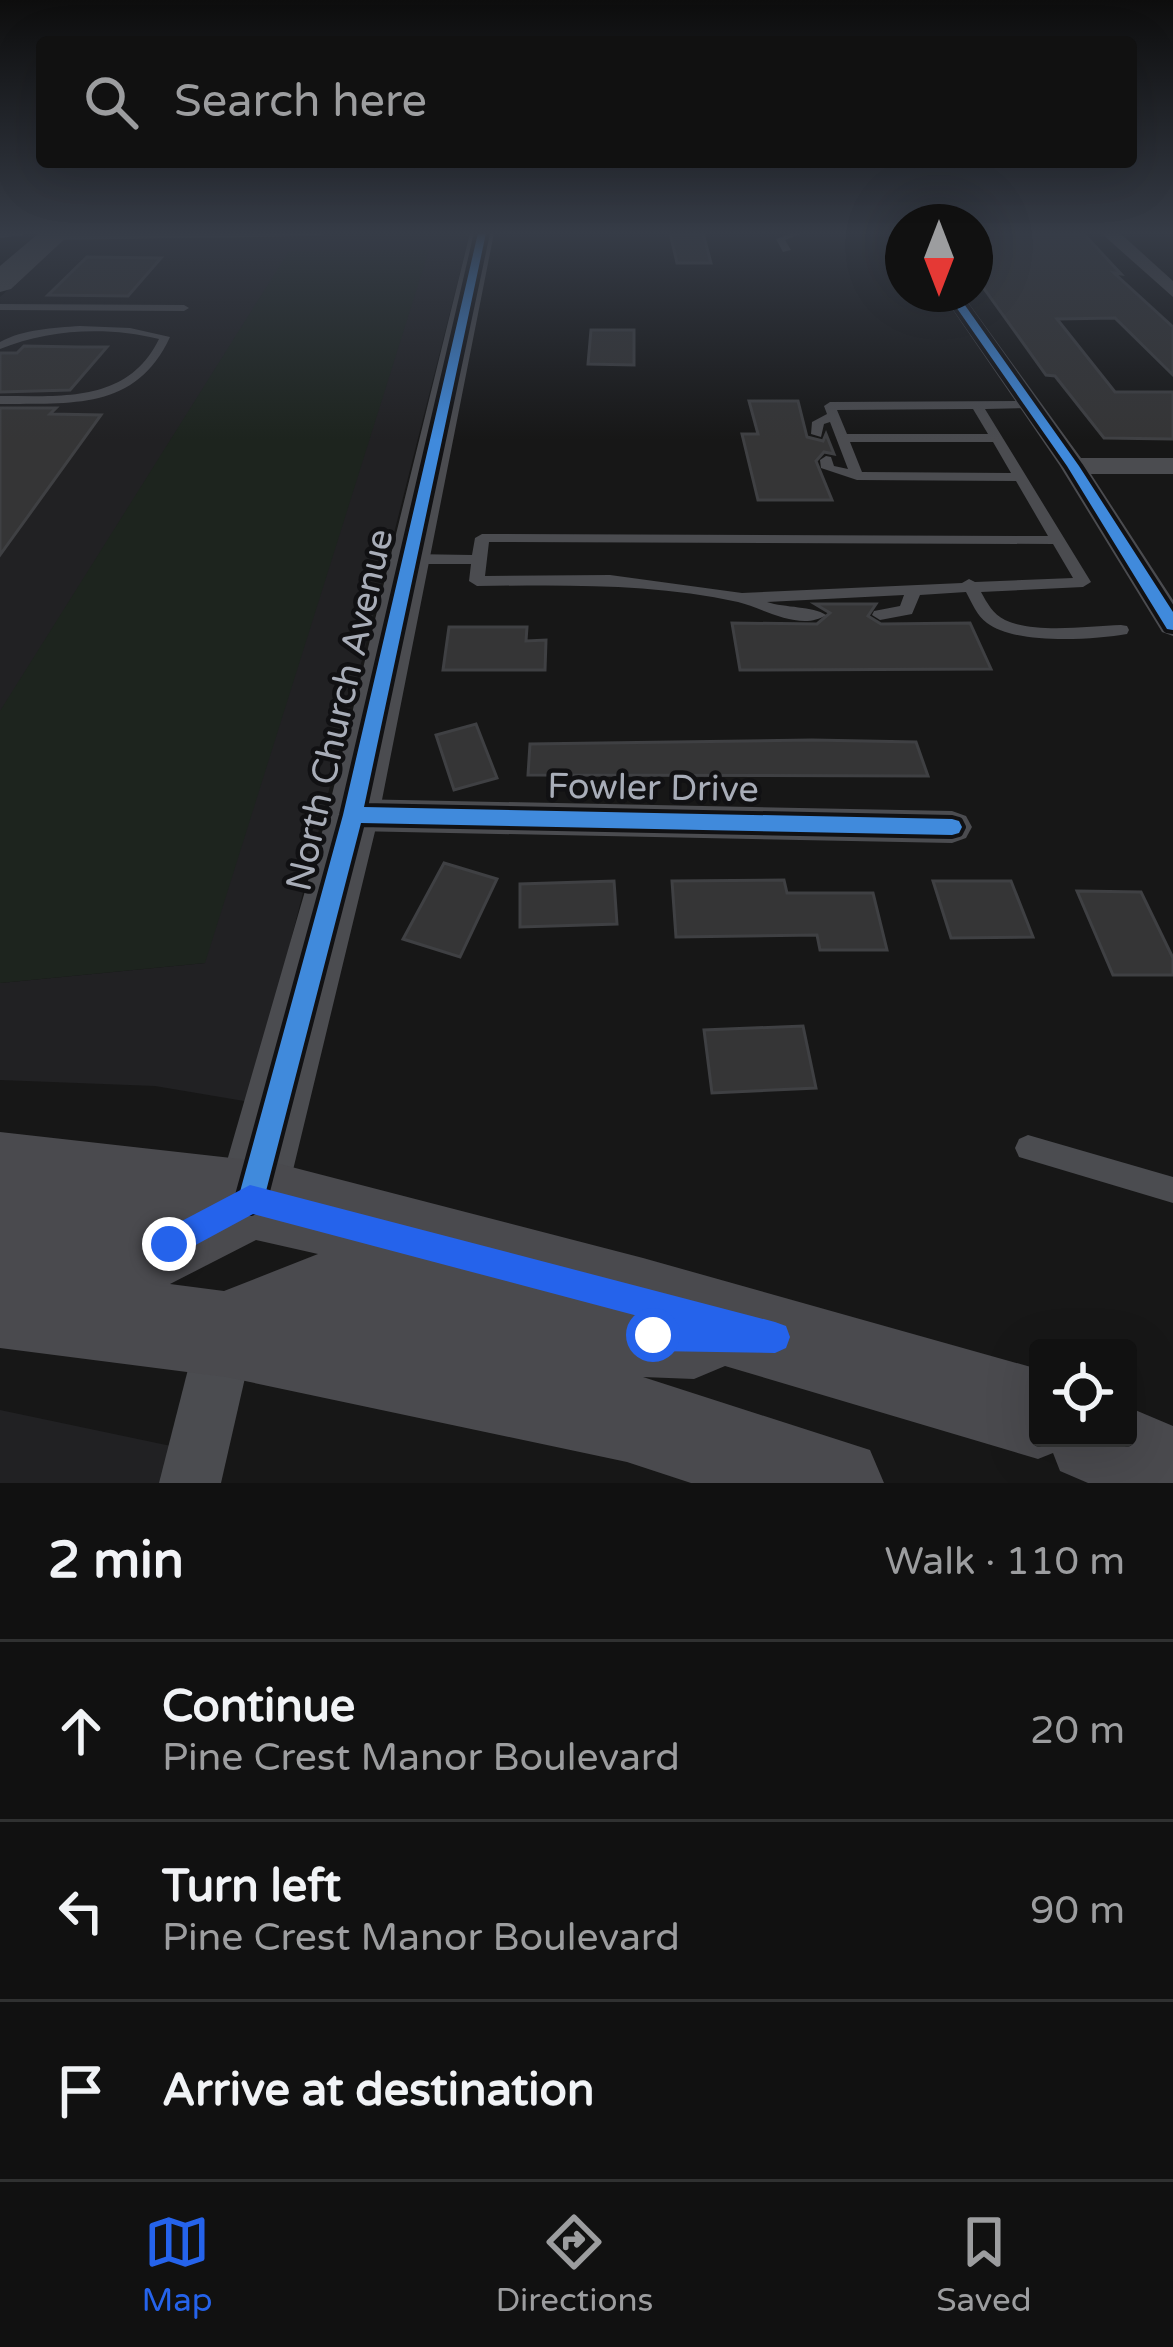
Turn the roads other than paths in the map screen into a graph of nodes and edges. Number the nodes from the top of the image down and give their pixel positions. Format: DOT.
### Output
graph roads {
  1 [pos="467,302"];
  2 [pos="0,307"];
  3 [pos="184,308"];
  4 [pos="965,312"];
  5 [pos="0,346"];
  6 [pos="0,400"];
  7 [pos="977,405"];
  8 [pos="1030,405"];
  9 [pos="834,416"];
  10 [pos="817,434"];
  11 [pos="997,438"];
  12 [pos="843,439"];
  13 [pos="826,460"];
  14 [pos="1073,466"];
  15 [pos="1173,466"];
  16 [pos="857,476"];
  17 [pos="1020,477"];
  18 [pos="1058,540"];
  19 [pos="410,559"];
  20 [pos="479,560"];
  21 [pos="970,584"];
  22 [pos="915,588"];
  23 [pos="742,598"];
  24 [pos="818,615"];
  25 [pos="880,615"];
  26 [pos="1173,625"];
  27 [pos="1120,631"];
  28 [pos="353,815"];
  29 [pos="952,827"];
  30 [pos="1028,1148"];
  31 [pos="0,1171"];
  32 [pos="1173,1190"];
  33 [pos="250,1199"];
  34 [pos="0,1232"];
  35 [pos="0,1306"];
  36 [pos="226,1334"];
  37 [pos="775,1337"];
  38 [pos="1029,1411"];
  39 [pos="1114,1447"];
  40 [pos="1173,1473"];
  41 [pos="190,1483"];
  42 [pos="837,1483"];
  1 -- 19 [label="street, North Church Avenue"];
  2 -- 3 [label="lane"];
  4 -- 8 [label="street"];
  5 -- 6 [label="lane"];
  7 -- 8 [label="lane"];
  7 -- 9 [label="lane"];
  7 -- 11 [label="lane"];
  8 -- 14 [label="street"];
  9 -- 10 [label="lane"];
  9 -- 12 [label="lane"];
  11 -- 12 [label="lane"];
  11 -- 17 [label="lane"];
  12 -- 16 [label="lane"];
  13 -- 16 [label="lane"];
  14 -- 15 [label="street"];
  14 -- 26 [label="street"];
  16 -- 17 [label="lane"];
  17 -- 18 [label="lane"];
  18 -- 20 [label="lane"];
  18 -- 21 [label="lane"];
  19 -- 20 [label="lane"];
  19 -- 28 [label="street, North Church Avenue"];
  20 -- 23 [label="lane"];
  21 -- 22 [label="lane"];
  21 -- 27 [label="lane"];
  22 -- 23 [label="lane"];
  22 -- 25 [label="lane"];
  23 -- 24 [label="lane"];
  28 -- 29 [label="street, Fowler Drive"];
  28 -- 33 [label="street, North Church Avenue"];
  30 -- 32 [label="lane"];
  31 -- 33 [label="main road"];
  33 -- 34 [label="main road"];
  33 -- 37 [label="main road"];
  35 -- 36 [label="main road"];
  36 -- 37 [label="main road"];
  36 -- 41 [label="street"];
  36 -- 42 [label="main road"];
  37 -- 38 [label="main road"];
  39 -- 40 [label="main road"];
}
